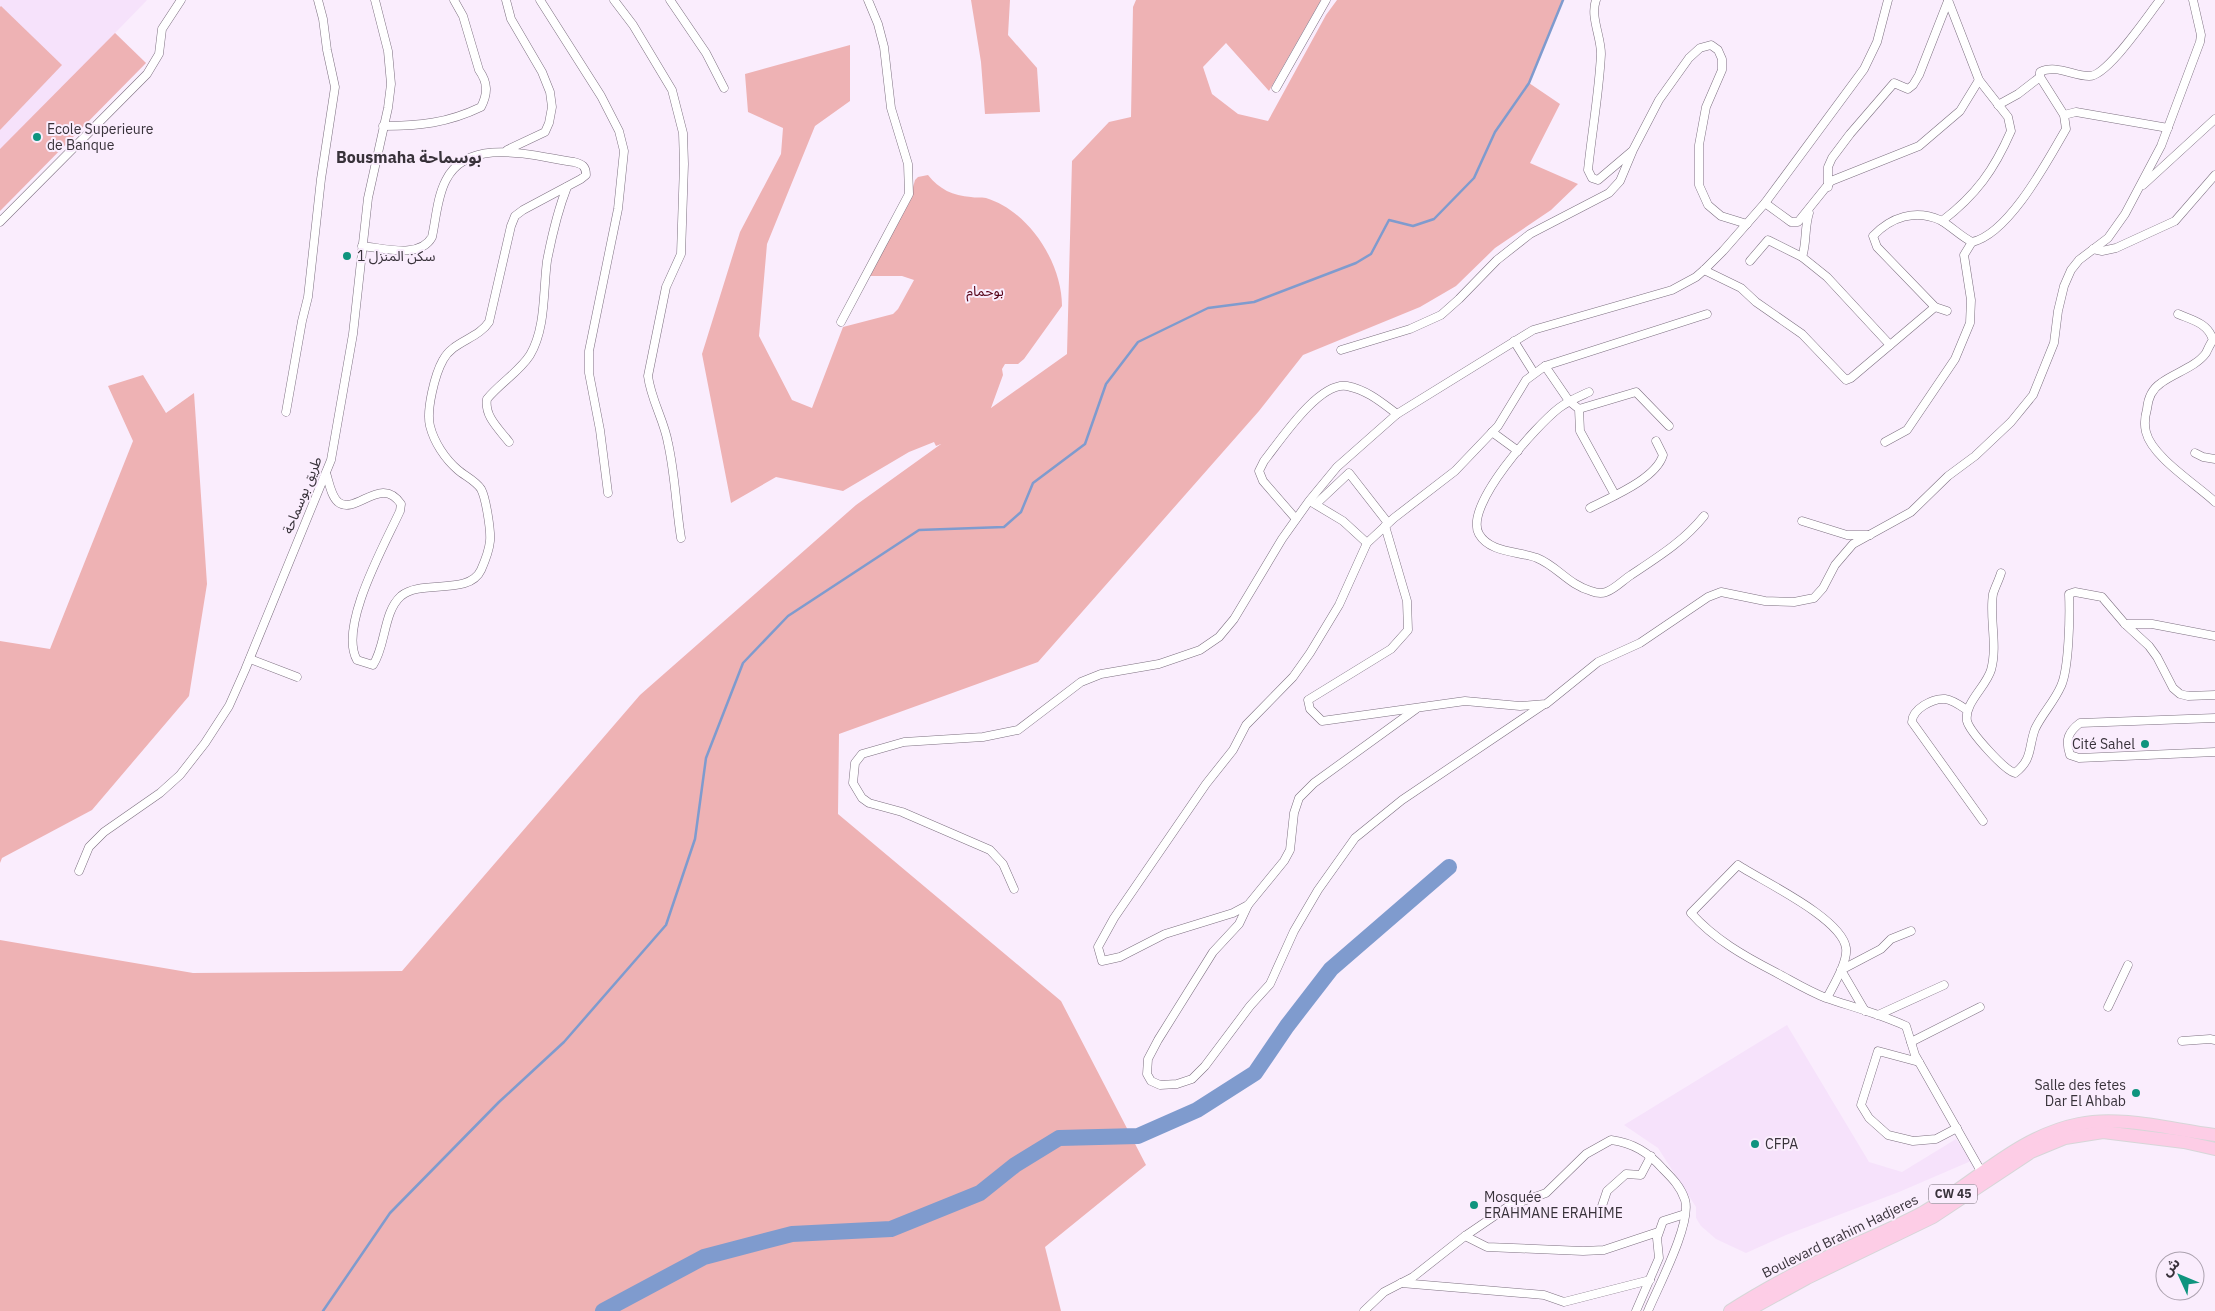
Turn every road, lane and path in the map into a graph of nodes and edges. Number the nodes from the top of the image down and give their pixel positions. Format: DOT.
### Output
graph roads {
  1 [pos="181,0"];
  2 [pos="318,0"];
  3 [pos="376,0"];
  4 [pos="454,0"];
  5 [pos="506,0"];
  6 [pos="540,0"];
  7 [pos="614,0"];
  8 [pos="670,0"];
  9 [pos="868,0"];
  10 [pos="1326,0"];
  11 [pos="1596,0"];
  12 [pos="1888,0"];
  13 [pos="2160,0"];
  14 [pos="2193,0"];
  15 [pos="2040,77"];
  16 [pos="1979,80"];
  17 [pos="724,88"];
  18 [pos="1276,88"];
  19 [pos="1998,104"];
  20 [pos="2064,115"];
  21 [pos="2215,119"];
  22 [pos="384,126"];
  23 [pos="2168,128"];
  24 [pos="1633,150"];
  25 [pos="505,151"];
  26 [pos="2215,176"];
  27 [pos="567,186"];
  28 [pos="1828,187"];
  29 [pos="2138,189"];
  30 [pos="1765,203"];
  31 [pos="1810,208"];
  32 [pos="1942,221"];
  33 [pos="0,222"];
  34 [pos="1747,224"];
  35 [pos="1972,242"];
  36 [pos="362,246"];
  37 [pos="2093,249"];
  38 [pos="1802,257"];
  39 [pos="1750,260"];
  40 [pos="1704,270"];
  41 [pos="1935,307"];
  42 [pos="1947,311"];
  43 [pos="1707,314"];
  44 [pos="2178,314"];
  45 [pos="841,322"];
  46 [pos="1514,341"];
  47 [pos="2214,341"];
  48 [pos="1890,345"];
  49 [pos="1341,350"];
  50 [pos="1545,366"];
  51 [pos="1534,373"];
  52 [pos="1589,392"];
  53 [pos="1569,401"];
  54 [pos="1579,409"];
  55 [pos="286,412"];
  56 [pos="1397,414"];
  57 [pos="1669,426"];
  58 [pos="1492,432"];
  59 [pos="1656,441"];
  60 [pos="509,442"];
  61 [pos="1885,442"];
  62 [pos="1518,451"];
  63 [pos="2195,453"];
  64 [pos="2215,459"];
  65 [pos="1342,463"];
  66 [pos="1349,473"];
  67 [pos="326,474"];
  68 [pos="608,493"];
  69 [pos="1614,495"];
  70 [pos="2215,502"];
  71 [pos="1312,503"];
  72 [pos="1590,508"];
  73 [pos="1704,516"];
  74 [pos="1296,519"];
  75 [pos="1802,521"];
  76 [pos="1386,524"];
  77 [pos="1871,535"];
  78 [pos="682,538"];
  79 [pos="1367,542"];
  80 [pos="2001,573"];
  81 [pos="2125,624"];
  82 [pos="2215,636"];
  83 [pos="250,660"];
  84 [pos="297,677"];
  85 [pos="2215,695"];
  86 [pos="1546,704"];
  87 [pos="1418,708"];
  88 [pos="1967,710"];
  89 [pos="2215,718"];
  90 [pos="2215,752"];
  91 [pos="1983,821"];
  92 [pos="79,871"];
  93 [pos="1014,890"];
  94 [pos="1248,905"];
  95 [pos="1910,931"];
  96 [pos="2128,965"];
  97 [pos="1841,970"];
  98 [pos="1944,985"];
  99 [pos="1827,998"];
  100 [pos="1980,1007"];
  101 [pos="2108,1007"];
  102 [pos="1865,1010"];
  103 [pos="1878,1015"];
  104 [pos="2215,1040"];
  105 [pos="2182,1041"];
  106 [pos="1911,1042"];
  107 [pos="1919,1062"];
  108 [pos="1956,1128"];
  109 [pos="2215,1135"];
  110 [pos="2184,1136"];
  111 [pos="2215,1149"];
  112 [pos="1651,1156"];
  113 [pos="1982,1173"];
  114 [pos="1601,1209"];
  115 [pos="1685,1214"];
  116 [pos="1658,1232"];
  117 [pos="1465,1236"];
  118 [pos="1650,1280"];
  119 [pos="1399,1283"];
  120 [pos="1364,1311"];
  121 [pos="1636,1311"];
  122 [pos="1648,1311"];
  123 [pos="1730,1311"];
  124 [pos="1747,1311"];
  1 -- 33 [label="street"];
  2 -- 55 [label="street"];
  3 -- 22 [label="street, طريق بوسماحة"];
  4 -- 22 [label="street"];
  5 -- 25 [label="street"];
  6 -- 68 [label="street"];
  7 -- 78 [label="street"];
  8 -- 17 [label="street"];
  9 -- 45 [label="street"];
  10 -- 18 [label="street"];
  11 -- 24 [label="street"];
  12 -- 30 [label="street"];
  13 -- 15 [label="street"];
  14 -- 23 [label="street"];
  15 -- 19 [label="street"];
  15 -- 20 [label="street"];
  16 -- 19 [label="street"];
  16 -- 28 [label="street"];
  16 -- 28 [label="street"];
  19 -- 32 [label="street"];
  20 -- 23 [label="street"];
  20 -- 35 [label="street"];
  21 -- 29 [label="street"];
  22 -- 36 [label="street, طريق بوسماحة"];
  23 -- 29 [label="street"];
  24 -- 34 [label="street"];
  24 -- 49 [label="street"];
  25 -- 27 [label="street"];
  25 -- 36 [label="street"];
  26 -- 37 [label="street"];
  27 -- 60 [label="street"];
  27 -- 67 [label="street"];
  28 -- 31 [label="street"];
  29 -- 37 [label="street"];
  30 -- 31 [label="street"];
  30 -- 34 [label="street"];
  31 -- 38 [label="street"];
  32 -- 35 [label="street"];
  32 -- 41 [label="street"];
  34 -- 40 [label="street"];
  35 -- 61 [label="street"];
  36 -- 67 [label="street, طريق بوسماحة"];
  37 -- 77 [label="street"];
  38 -- 39 [label="street"];
  38 -- 48 [label="street"];
  40 -- 46 [label="street"];
  40 -- 48 [label="street"];
  41 -- 42 [label="street"];
  41 -- 48 [label="street"];
  43 -- 50 [label="street"];
  44 -- 47 [label="street"];
  46 -- 51 [label="street"];
  46 -- 56 [label="street"];
  47 -- 70 [label="street"];
  50 -- 51 [label="street"];
  50 -- 53 [label="street"];
  51 -- 58 [label="street"];
  52 -- 53 [label="street"];
  53 -- 54 [label="street"];
  53 -- 62 [label="street"];
  54 -- 57 [label="street"];
  54 -- 69 [label="street"];
  56 -- 65 [label="street"];
  56 -- 74 [label="street"];
  58 -- 62 [label="street"];
  58 -- 76 [label="street"];
  59 -- 69 [label="street"];
  62 -- 73 [label="street"];
  63 -- 64 [label="street"];
  65 -- 66 [label="street"];
  65 -- 71 [label="street"];
  66 -- 71 [label="street"];
  66 -- 76 [label="street"];
  67 -- 83 [label="street, طريق بوسماحة"];
  69 -- 72 [label="street"];
  71 -- 74 [label="street"];
  71 -- 79 [label="street"];
  74 -- 93 [label="street"];
  75 -- 77 [label="street"];
  76 -- 79 [label="street"];
  76 -- 87 [label="street"];
  77 -- 86 [label="street"];
  79 -- 94 [label="street"];
  80 -- 88 [label="street"];
  81 -- 82 [label="street"];
  81 -- 85 [label="street"];
  81 -- 88 [label="street"];
  83 -- 84 [label="street"];
  83 -- 92 [label="street, طريق بوسماحة"];
  86 -- 87 [label="street"];
  86 -- 94 [label="street"];
  87 -- 94 [label="street"];
  88 -- 91 [label="street"];
  89 -- 90 [label="street"];
  95 -- 97 [label="street"];
  96 -- 101 [label="street"];
  97 -- 99 [label="street"];
  97 -- 99 [label="street"];
  97 -- 102 [label="street"];
  98 -- 103 [label="street"];
  99 -- 102 [label="street"];
  100 -- 106 [label="street"];
  102 -- 103 [label="street"];
  103 -- 106 [label="street"];
  104 -- 105 [label="street"];
  106 -- 107 [label="street"];
  107 -- 108 [label="street"];
  107 -- 108 [label="street"];
  108 -- 113 [label="street"];
  109 -- 110 [label="main road, CW 45"];
  110 -- 111 [label="main road, CW 45"];
  110 -- 113 [label="main road, Boulevard Brahim Hadjeres / CW 45"];
  110 -- 124 [label="main road"];
  112 -- 114 [label="street"];
  112 -- 115 [label="street"];
  112 -- 117 [label="street"];
  113 -- 123 [label="main road, Boulevard Brahim Hadjeres / CW 45"];
  115 -- 116 [label="street"];
  115 -- 122 [label="street"];
  116 -- 117 [label="street"];
  116 -- 118 [label="street"];
  117 -- 119 [label="street"];
  118 -- 119 [label="street"];
  118 -- 121 [label="street"];
  119 -- 120 [label="street"];
}
